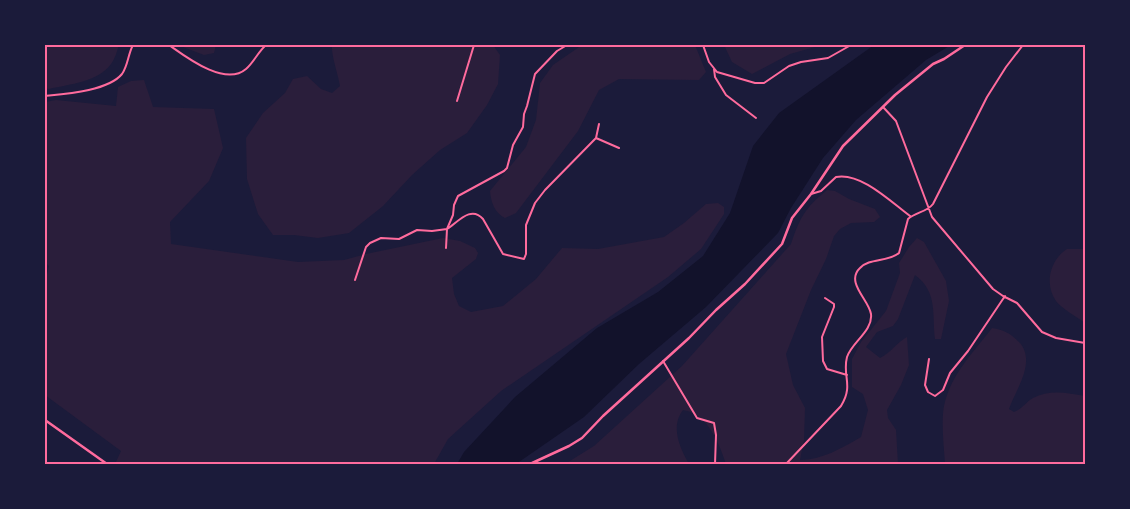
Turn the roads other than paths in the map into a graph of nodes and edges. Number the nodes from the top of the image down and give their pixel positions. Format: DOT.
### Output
graph roads {
  1 [pos="133,45"];
  2 [pos="169,45"];
  3 [pos="266,45"];
  4 [pos="474,45"];
  5 [pos="567,45"];
  6 [pos="703,45"];
  7 [pos="852,45"];
  8 [pos="964,45"];
  9 [pos="1023,45"];
  10 [pos="714,69"];
  11 [pos="45,96"];
  12 [pos="457,101"];
  13 [pos="883,107"];
  14 [pos="756,118"];
  15 [pos="599,124"];
  16 [pos="596,138"];
  17 [pos="619,148"];
  18 [pos="811,194"];
  19 [pos="928,209"];
  20 [pos="911,216"];
  21 [pos="447,229"];
  22 [pos="446,248"];
  23 [pos="355,280"];
  24 [pos="1005,296"];
  25 [pos="825,298"];
  26 [pos="1085,343"];
  27 [pos="929,359"];
  28 [pos="663,361"];
  29 [pos="847,375"];
  30 [pos="45,420"];
  31 [pos="107,464"];
  32 [pos="530,464"];
  33 [pos="715,464"];
  34 [pos="786,464"];
  1 -- 11 [label="street"];
  2 -- 3 [label="street"];
  4 -- 12 [label="street"];
  5 -- 21 [label="street"];
  6 -- 10 [label="street"];
  7 -- 10 [label="street"];
  8 -- 13 [label="main road"];
  9 -- 19 [label="street"];
  10 -- 14 [label="street"];
  13 -- 18 [label="main road"];
  13 -- 19 [label="street"];
  15 -- 16 [label="street"];
  16 -- 17 [label="street"];
  16 -- 21 [label="street"];
  18 -- 20 [label="street"];
  18 -- 28 [label="main road"];
  19 -- 20 [label="street"];
  19 -- 24 [label="street"];
  20 -- 29 [label="street"];
  21 -- 22 [label="street"];
  21 -- 23 [label="street"];
  24 -- 26 [label="street"];
  24 -- 27 [label="street"];
  25 -- 29 [label="street"];
  28 -- 32 [label="main road"];
  28 -- 33 [label="street"];
  29 -- 34 [label="street"];
  30 -- 31 [label="main road"];
}
